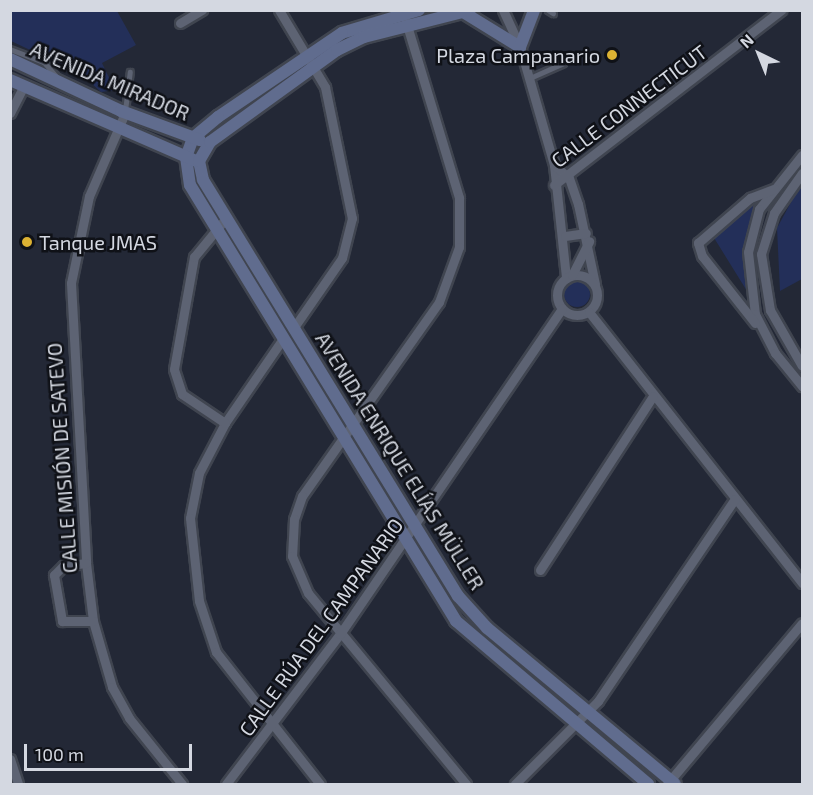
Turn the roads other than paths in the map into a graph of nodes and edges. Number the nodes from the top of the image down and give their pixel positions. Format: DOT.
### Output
graph roads {
  1 [pos="202,10"];
  2 [pos="279,10"];
  3 [pos="419,10"];
  4 [pos="534,10"];
  5 [pos="762,10"];
  6 [pos="782,10"];
  7 [pos="467,11"];
  8 [pos="506,12"];
  9 [pos="405,20"];
  10 [pos="770,20"];
  11 [pos="180,22"];
  12 [pos="520,47"];
  13 [pos="10,49"];
  14 [pos="305,54"];
  15 [pos="10,59"];
  16 [pos="562,63"];
  17 [pos="314,66"];
  18 [pos="130,72"];
  19 [pos="59,78"];
  20 [pos="530,78"];
  21 [pos="10,80"];
  22 [pos="24,85"];
  23 [pos="10,113"];
  24 [pos="125,113"];
  25 [pos="117,129"];
  26 [pos="194,138"];
  27 [pos="210,142"];
  28 [pos="802,155"];
  29 [pos="186,157"];
  30 [pos="200,161"];
  31 [pos="554,165"];
  32 [pos="789,169"];
  33 [pos="801,175"];
  34 [pos="569,178"];
  35 [pos="554,185"];
  36 [pos="774,189"];
  37 [pos="226,218"];
  38 [pos="213,228"];
  39 [pos="565,236"];
  40 [pos="588,237"];
  41 [pos="569,277"];
  42 [pos="595,284"];
  43 [pos="562,308"];
  44 [pos="589,312"];
  45 [pos="295,326"];
  46 [pos="763,332"];
  47 [pos="282,340"];
  48 [pos="787,343"];
  49 [pos="775,353"];
  50 [pos="802,366"];
  51 [pos="802,386"];
  52 [pos="653,396"];
  53 [pos="354,421"];
  54 [pos="225,423"];
  55 [pos="342,435"];
  56 [pos="735,499"];
  57 [pos="416,525"];
  58 [pos="405,542"];
  59 [pos="86,562"];
  60 [pos="540,570"];
  61 [pos="802,583"];
  62 [pos="93,621"];
  63 [pos="802,623"];
  64 [pos="340,634"];
  65 [pos="586,710"];
  66 [pos="575,723"];
  67 [pos="273,729"];
  68 [pos="10,759"];
  69 [pos="671,783"];
  70 [pos="18,784"];
  71 [pos="182,784"];
  72 [pos="226,784"];
  73 [pos="320,784"];
  74 [pos="466,784"];
  75 [pos="515,784"];
  76 [pos="648,784"];
  1 -- 11 [label="street"];
  2 -- 14 [label="street"];
  3 -- 9 [label="main road, AVENIDA MIRADOR"];
  4 -- 12 [label="main road"];
  5 -- 10 [label="street"];
  6 -- 10 [label="street, CALLE CONNECTICUT"];
  7 -- 9 [label="main road, AVENIDA MIRADOR"];
  7 -- 12 [label="main road"];
  8 -- 12 [label="street"];
  9 -- 14 [label="main road, AVENIDA MIRADOR"];
  9 -- 17 [label="main road, AVENIDA MIRADOR"];
  9 -- 53 [label="street"];
  10 -- 34 [label="street, CALLE CONNECTICUT"];
  12 -- 20 [label="street"];
  13 -- 19 [label="lane"];
  14 -- 17 [label="street"];
  14 -- 26 [label="main road, AVENIDA MIRADOR"];
  15 -- 19 [label="main road, AVENIDA MIRADOR"];
  16 -- 20 [label="lane"];
  17 -- 27 [label="main road, AVENIDA MIRADOR"];
  17 -- 45 [label="street"];
  18 -- 24 [label="lane"];
  19 -- 24 [label="main road, AVENIDA MIRADOR"];
  20 -- 31 [label="street"];
  21 -- 22 [label="main road, AVENIDA MIRADOR"];
  22 -- 23 [label="street"];
  22 -- 25 [label="main road, AVENIDA MIRADOR"];
  24 -- 25 [label="street, CALLE MISIÓN DE SATEVO"];
  24 -- 26 [label="main road, AVENIDA MIRADOR"];
  25 -- 29 [label="main road, AVENIDA MIRADOR"];
  25 -- 59 [label="street, CALLE MISIÓN DE SATEVO"];
  26 -- 27 [label="main road, AVENIDA MIRADOR"];
  26 -- 29 [label="main road"];
  27 -- 30 [label="main road, AVENIDA MIRADOR"];
  28 -- 32 [label="street"];
  29 -- 30 [label="main road, AVENIDA MIRADOR"];
  29 -- 38 [label="main road, AVENIDA ENRIQUE ELÍAS MÜLLER"];
  30 -- 37 [label="main road, AVENIDA ENRIQUE ELÍAS MÜLLER"];
  31 -- 34 [label="street"];
  31 -- 35 [label="street"];
  32 -- 33 [label="street"];
  32 -- 36 [label="street"];
  33 -- 48 [label="street"];
  34 -- 35 [label="street, CALLE CONNECTICUT"];
  34 -- 40 [label="street"];
  35 -- 39 [label="street"];
  36 -- 46 [label="street"];
  36 -- 46 [label="street"];
  37 -- 38 [label="street"];
  37 -- 45 [label="main road, AVENIDA ENRIQUE ELÍAS MÜLLER"];
  38 -- 47 [label="main road, AVENIDA ENRIQUE ELÍAS MÜLLER"];
  38 -- 54 [label="street"];
  39 -- 40 [label="street"];
  39 -- 41 [label="street"];
  40 -- 41 [label="street"];
  40 -- 42 [label="street"];
  41 -- 42 [label="street"];
  41 -- 43 [label="street"];
  42 -- 44 [label="street"];
  43 -- 44 [label="street"];
  43 -- 57 [label="street, CALLE RÚA DEL CAMPANARIO"];
  44 -- 52 [label="street"];
  45 -- 53 [label="main road, AVENIDA ENRIQUE ELÍAS MÜLLER"];
  46 -- 49 [label="street"];
  47 -- 54 [label="street"];
  47 -- 55 [label="main road, AVENIDA ENRIQUE ELÍAS MÜLLER"];
  48 -- 49 [label="street"];
  48 -- 50 [label="street"];
  49 -- 51 [label="street"];
  52 -- 56 [label="street"];
  52 -- 60 [label="street"];
  53 -- 55 [label="street"];
  53 -- 57 [label="main road, AVENIDA ENRIQUE ELÍAS MÜLLER"];
  54 -- 67 [label="street"];
  55 -- 58 [label="main road, AVENIDA ENRIQUE ELÍAS MÜLLER"];
  55 -- 64 [label="street"];
  56 -- 61 [label="street"];
  56 -- 65 [label="street"];
  57 -- 58 [label="street, CALLE RÚA DEL CAMPANARIO"];
  57 -- 65 [label="main road, AVENIDA ENRIQUE ELÍAS MÜLLER"];
  58 -- 64 [label="street, CALLE RÚA DEL CAMPANARIO"];
  58 -- 66 [label="main road, AVENIDA ENRIQUE ELÍAS MÜLLER"];
  59 -- 62 [label="street, CALLE MISIÓN DE SATEVO"];
  59 -- 62 [label="street"];
  62 -- 71 [label="street, CALLE MISIÓN DE SATEVO"];
  63 -- 69 [label="street"];
  64 -- 67 [label="street, CALLE RÚA DEL CAMPANARIO"];
  64 -- 74 [label="street"];
  65 -- 66 [label="street"];
  65 -- 69 [label="main road, AVENIDA ENRIQUE ELÍAS MÜLLER"];
  66 -- 75 [label="street"];
  66 -- 76 [label="main road, AVENIDA ENRIQUE ELÍAS MÜLLER"];
  67 -- 72 [label="street, CALLE RÚA DEL CAMPANARIO"];
  67 -- 73 [label="street"];
  68 -- 70 [label="street"];
}
